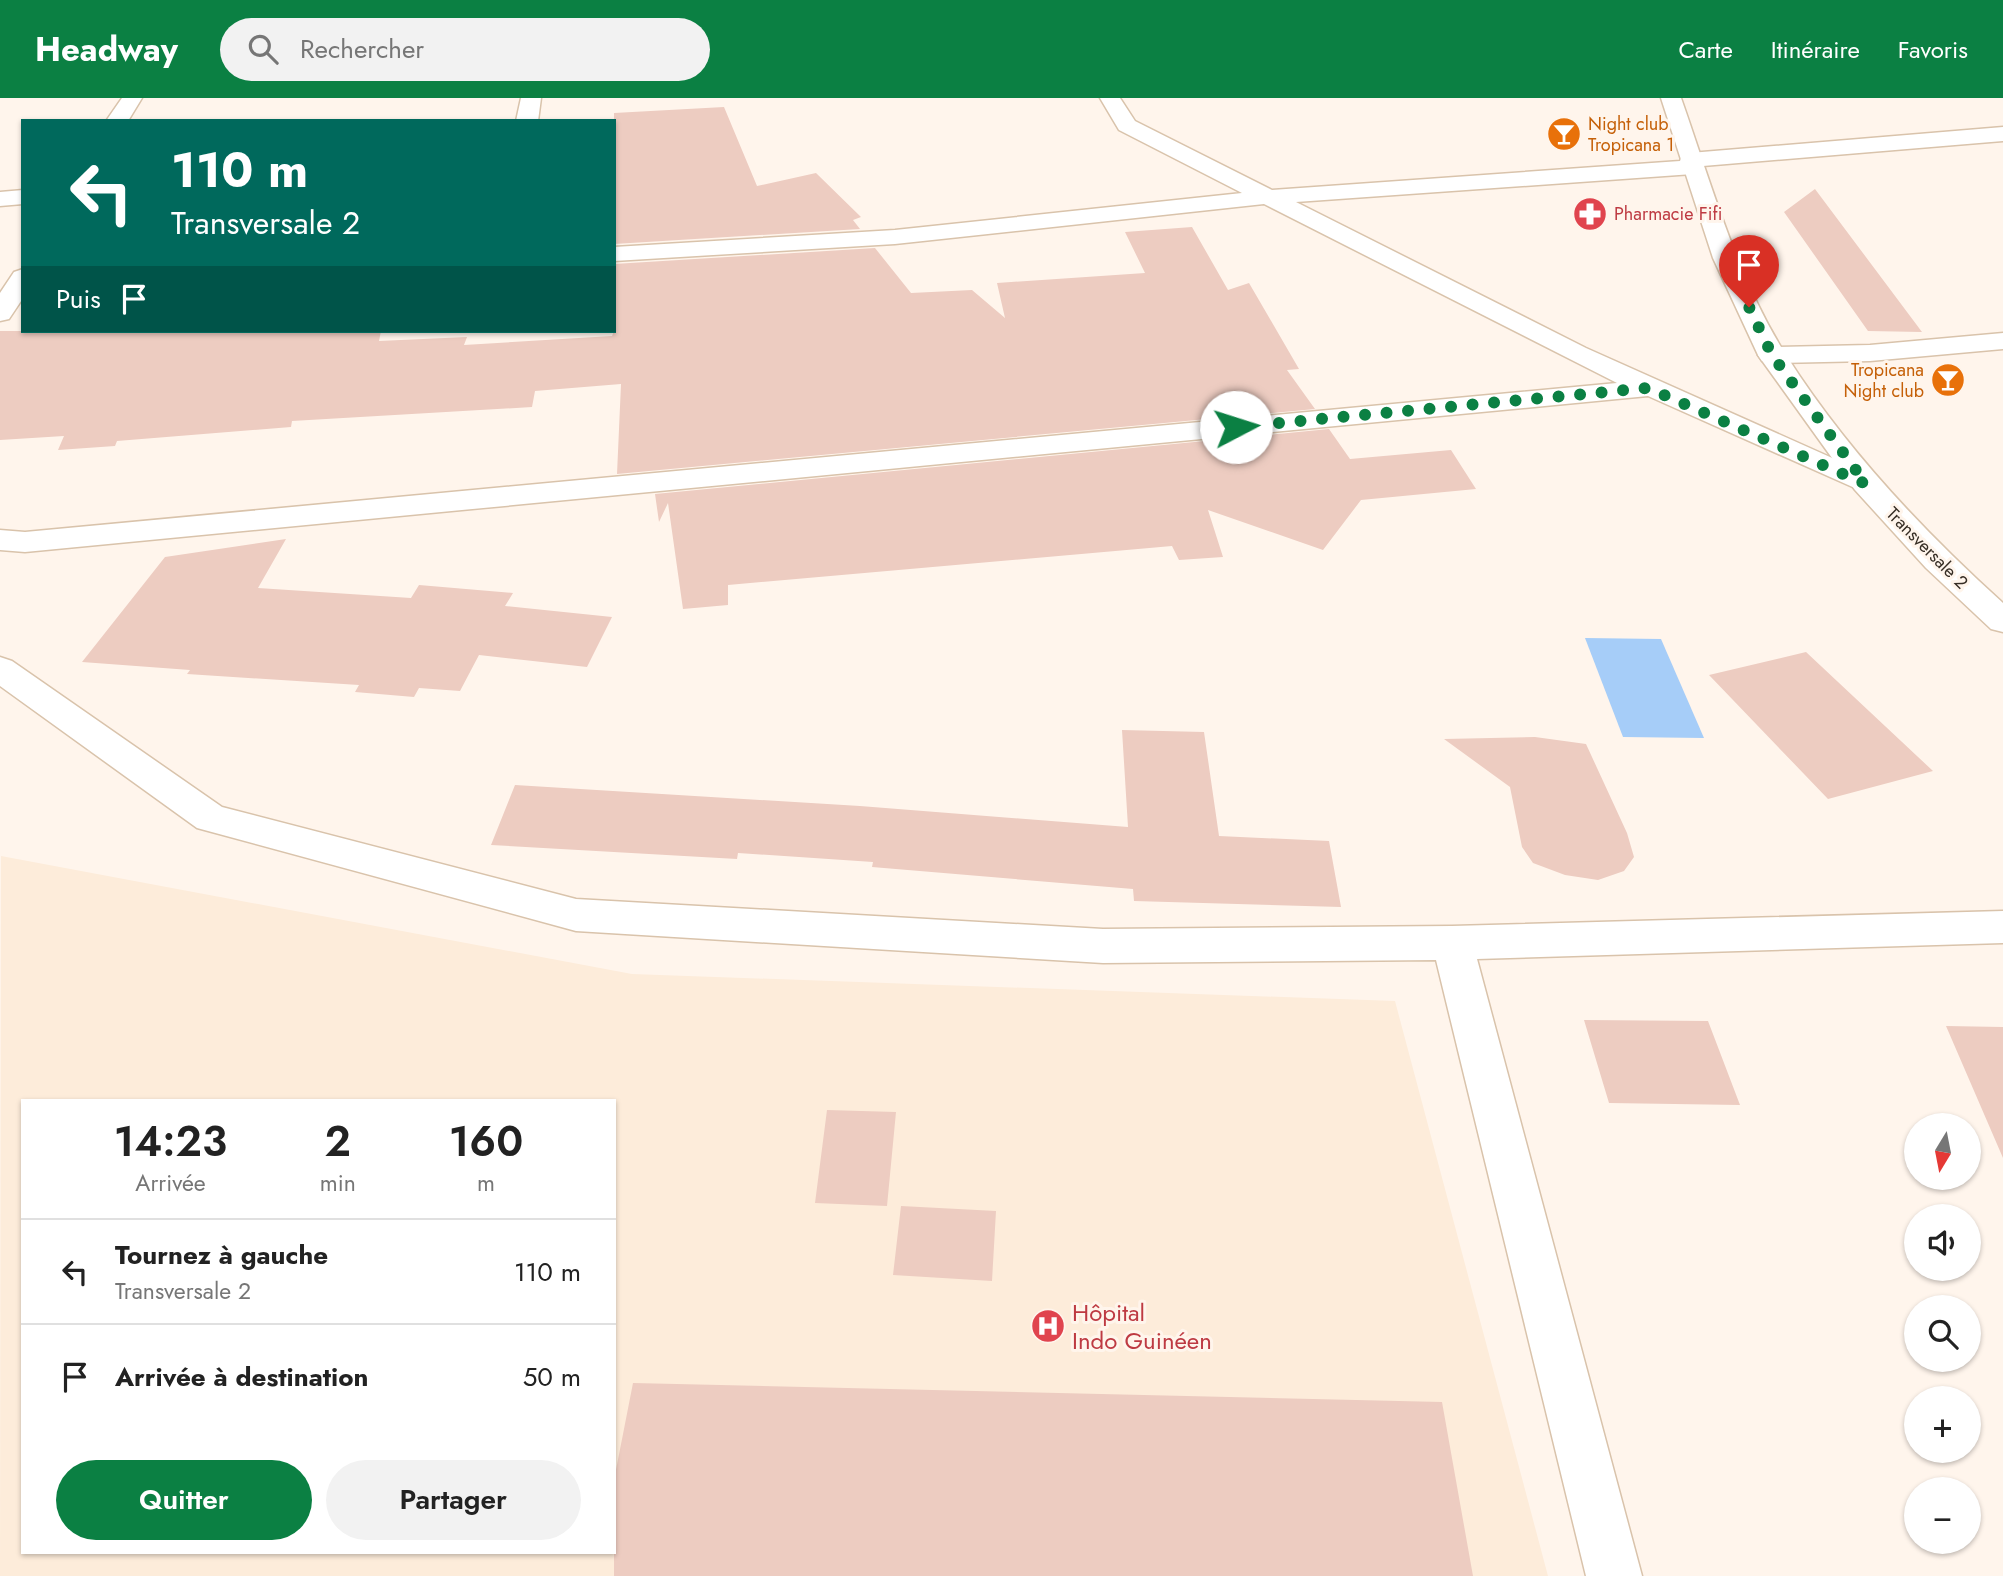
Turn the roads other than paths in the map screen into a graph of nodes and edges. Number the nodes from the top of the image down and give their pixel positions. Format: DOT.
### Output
graph roads {
  1 [pos="132,98"];
  2 [pos="531,98"];
  3 [pos="1110,98"];
  4 [pos="1671,98"];
  5 [pos="118,119"];
  6 [pos="527,119"];
  7 [pos="2003,134"];
  8 [pos="1692,164"];
  9 [pos="21,197"];
  10 [pos="1268,197"];
  11 [pos="0,199"];
  12 [pos="616,254"];
  13 [pos="2003,341"];
  14 [pos="1772,355"];
  15 [pos="1648,388"];
  16 [pos="1866,484"];
  17 [pos="0,540"];
  18 [pos="2003,621"];
  19 [pos="0,669"];
  20 [pos="2003,927"];
  21 [pos="1452,943"];
  22 [pos="1614,1576"];
  1 -- 5 [label="street"];
  2 -- 6 [label="street"];
  3 -- 10 [label="street"];
  4 -- 8 [label="street, Transversale 2"];
  7 -- 8 [label="street"];
  8 -- 10 [label="street"];
  8 -- 14 [label="street, Transversale 2"];
  9 -- 11 [label="street"];
  10 -- 12 [label="street"];
  10 -- 15 [label="street"];
  13 -- 14 [label="street"];
  14 -- 16 [label="street, Transversale 2"];
  15 -- 16 [label="street"];
  15 -- 17 [label="street"];
  16 -- 18 [label="street, Transversale 2"];
  19 -- 21 [label="street"];
  20 -- 21 [label="street"];
  21 -- 22 [label="street"];
}
